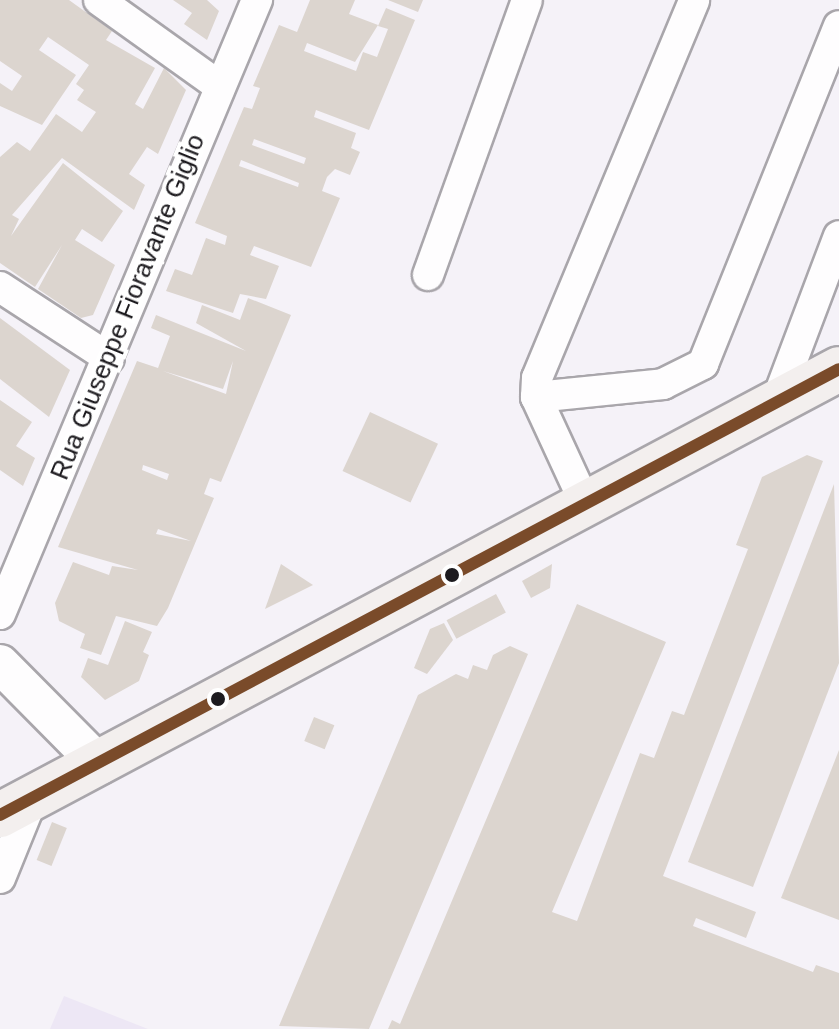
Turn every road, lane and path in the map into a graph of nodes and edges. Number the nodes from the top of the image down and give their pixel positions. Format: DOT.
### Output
graph roads {
  1 [pos="99,0"];
  2 [pos="257,0"];
  3 [pos="527,0"];
  4 [pos="694,0"];
  5 [pos="839,26"];
  6 [pos="219,86"];
  7 [pos="839,236"];
  8 [pos="428,275"];
  9 [pos="0,287"];
  10 [pos="109,358"];
  11 [pos="839,369"];
  12 [pos="536,397"];
  13 [pos="777,400"];
  14 [pos="585,503"];
  15 [pos="0,614"];
  16 [pos="0,664"];
  17 [pos="100,765"];
  18 [pos="16,807"];
  19 [pos="0,878"];
  1 -- 6 [label="street"];
  2 -- 6 [label="street, Rua Giuseppe Fioravante Giglio"];
  3 -- 8 [label="street"];
  4 -- 12 [label="street"];
  5 -- 12 [label="street"];
  6 -- 10 [label="street, Rua Giuseppe Fioravante Giglio"];
  7 -- 13 [label="street"];
  9 -- 10 [label="street"];
  10 -- 15 [label="street, Rua Giuseppe Fioravante Giglio"];
  11 -- 13 [label="main road"];
  12 -- 14 [label="street"];
  13 -- 14 [label="main road"];
  14 -- 17 [label="main road"];
  16 -- 17 [label="street"];
  17 -- 18 [label="main road"];
  18 -- 19 [label="street"];
}
